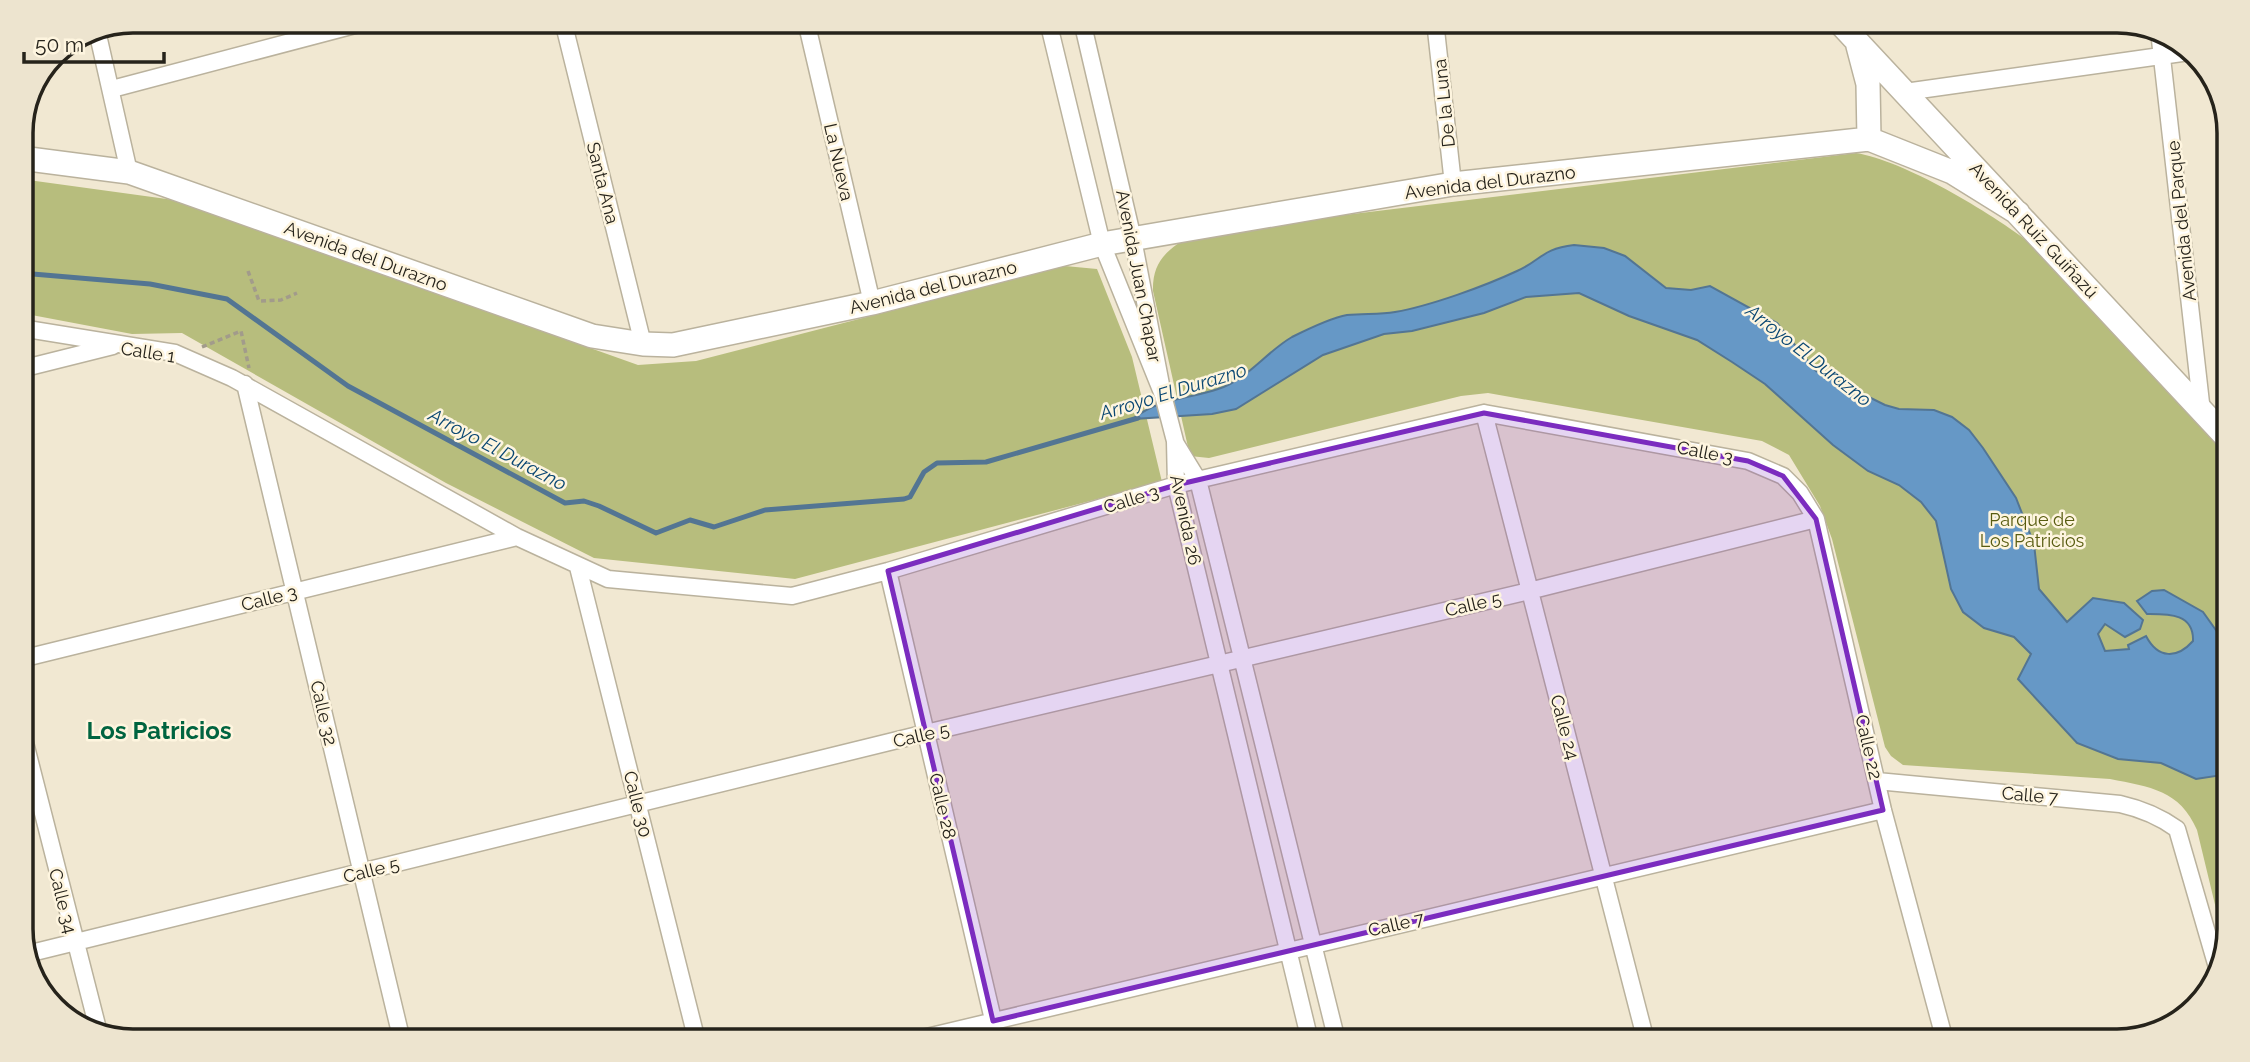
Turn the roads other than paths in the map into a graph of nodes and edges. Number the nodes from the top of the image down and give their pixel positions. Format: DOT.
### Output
graph roads {
  1 [pos="324,33"];
  2 [pos="566,33"];
  3 [pos="809,33"];
  4 [pos="1051,33"];
  5 [pos="1085,33"];
  6 [pos="1436,33"];
  7 [pos="1849,33"];
  8 [pos="99,40"];
  9 [pos="1856,41"];
  10 [pos="2161,44"];
  11 [pos="2177,53"];
  12 [pos="2163,55"];
  13 [pos="112,89"];
  14 [pos="1905,92"];
  15 [pos="1869,139"];
  16 [pos="33,160"];
  17 [pos="129,172"];
  18 [pos="1453,184"];
  19 [pos="2018,213"];
  20 [pos="1133,239"];
  21 [pos="1102,244"];
  22 [pos="872,303"];
  23 [pos="33,330"];
  24 [pos="643,344"];
  25 [pos="119,345"];
  26 [pos="33,366"];
  27 [pos="244,384"];
  28 [pos="1163,395"];
  29 [pos="2202,412"];
  30 [pos="1484,413"];
  31 [pos="2217,428"];
  32 [pos="1175,442"];
  33 [pos="1769,468"];
  34 [pos="1198,480"];
  35 [pos="1176,485"];
  36 [pos="1816,520"];
  37 [pos="517,537"];
  38 [pos="578,567"];
  39 [pos="888,571"];
  40 [pos="1529,591"];
  41 [pos="295,592"];
  42 [pos="33,656"];
  43 [pos="1242,659"];
  44 [pos="1219,666"];
  45 [pos="926,733"];
  46 [pos="33,776"];
  47 [pos="1877,781"];
  48 [pos="638,804"];
  49 [pos="1884,810"];
  50 [pos="362,872"];
  51 [pos="1603,875"];
  52 [pos="74,943"];
  53 [pos="1312,944"];
  54 [pos="1288,950"];
  55 [pos="36,952"];
  56 [pos="2213,956"];
  57 [pos="96,1021"];
  58 [pos="993,1021"];
  59 [pos="399,1029"];
  60 [pos="695,1029"];
  61 [pos="960,1029"];
  62 [pos="995,1029"];
  63 [pos="1307,1029"];
  64 [pos="1333,1029"];
  65 [pos="1643,1029"];
  66 [pos="1942,1029"];
  1 -- 13 [label="street"];
  2 -- 24 [label="street, Santa Ana"];
  3 -- 22 [label="street, La Nueva"];
  4 -- 21 [label="street, Avenida Juan Chapar"];
  5 -- 20 [label="street, Avenida Juan Chapar"];
  6 -- 18 [label="street, De la Luna"];
  7 -- 9 [label="main road, Avenida Ruiz Guiñazú"];
  8 -- 13 [label="street"];
  9 -- 14 [label="main road, Avenida Ruiz Guiñazú"];
  9 -- 15 [label="main road"];
  10 -- 12 [label="street, Avenida del Parque"];
  11 -- 12 [label="street"];
  12 -- 14 [label="street"];
  12 -- 29 [label="street, Avenida del Parque"];
  13 -- 17 [label="street"];
  14 -- 19 [label="main road, Avenida Ruiz Guiñazú"];
  15 -- 18 [label="main road, Avenida del Durazno"];
  15 -- 19 [label="main road"];
  16 -- 17 [label="main road, Avenida del Durazno"];
  17 -- 24 [label="main road, Avenida del Durazno"];
  18 -- 20 [label="main road, Avenida del Durazno"];
  19 -- 29 [label="main road, Avenida Ruiz Guiñazú"];
  20 -- 21 [label="main road, Avenida del Durazno"];
  20 -- 28 [label="street, Avenida Juan Chapar"];
  21 -- 22 [label="main road, Avenida del Durazno"];
  21 -- 28 [label="street, Avenida Juan Chapar"];
  22 -- 24 [label="main road, Avenida del Durazno"];
  23 -- 25 [label="street"];
  25 -- 26 [label="street, Calle 1"];
  25 -- 27 [label="street, Calle 1"];
  27 -- 37 [label="street, Calle 1"];
  27 -- 41 [label="street, Calle 32"];
  28 -- 32 [label="street"];
  29 -- 31 [label="main road, Avenida Ruiz Guiñazú"];
  30 -- 33 [label="street, Calle 3"];
  30 -- 34 [label="street, Calle 3"];
  30 -- 40 [label="street, Calle 24"];
  32 -- 34 [label="street, Avenida 26"];
  32 -- 35 [label="street, Avenida 26"];
  33 -- 36 [label="street, Calle 22"];
  34 -- 35 [label="street, Calle 3"];
  34 -- 43 [label="street, Avenida 26"];
  35 -- 39 [label="street, Calle 3"];
  35 -- 44 [label="street, Avenida 26"];
  36 -- 40 [label="street, Calle 5"];
  36 -- 47 [label="street, Calle 22"];
  37 -- 38 [label="street, Calle 3"];
  37 -- 41 [label="street, Calle 3"];
  38 -- 39 [label="street, Calle 3"];
  38 -- 48 [label="street, Calle 30"];
  39 -- 45 [label="street, Calle 28"];
  40 -- 43 [label="street, Calle 5"];
  40 -- 51 [label="street, Calle 24"];
  41 -- 42 [label="street, Calle 3"];
  41 -- 50 [label="street, Calle 32"];
  43 -- 44 [label="street, Calle 5"];
  43 -- 53 [label="street, Avenida 26"];
  44 -- 45 [label="street, Calle 5"];
  44 -- 54 [label="street, Avenida 26"];
  45 -- 48 [label="street, Calle 5"];
  45 -- 58 [label="street, Calle 28"];
  46 -- 52 [label="street, Calle 34"];
  47 -- 49 [label="street, Calle 22"];
  47 -- 56 [label="street, Calle 7"];
  48 -- 50 [label="street, Calle 5"];
  48 -- 60 [label="street, Calle 30"];
  49 -- 51 [label="street, Calle 7"];
  49 -- 66 [label="street, Calle 22"];
  50 -- 52 [label="street, Calle 5"];
  50 -- 59 [label="street, Calle 32"];
  51 -- 53 [label="street, Calle 7"];
  51 -- 65 [label="street, Calle 24"];
  52 -- 55 [label="street, Calle 5"];
  52 -- 57 [label="street, Calle 34"];
  53 -- 54 [label="street, Calle 7"];
  53 -- 64 [label="street, Avenida 26"];
  54 -- 58 [label="street, Calle 7"];
  54 -- 63 [label="street, Avenida 26"];
  58 -- 61 [label="street, Calle 7"];
  58 -- 62 [label="street, Calle 28"];
}
